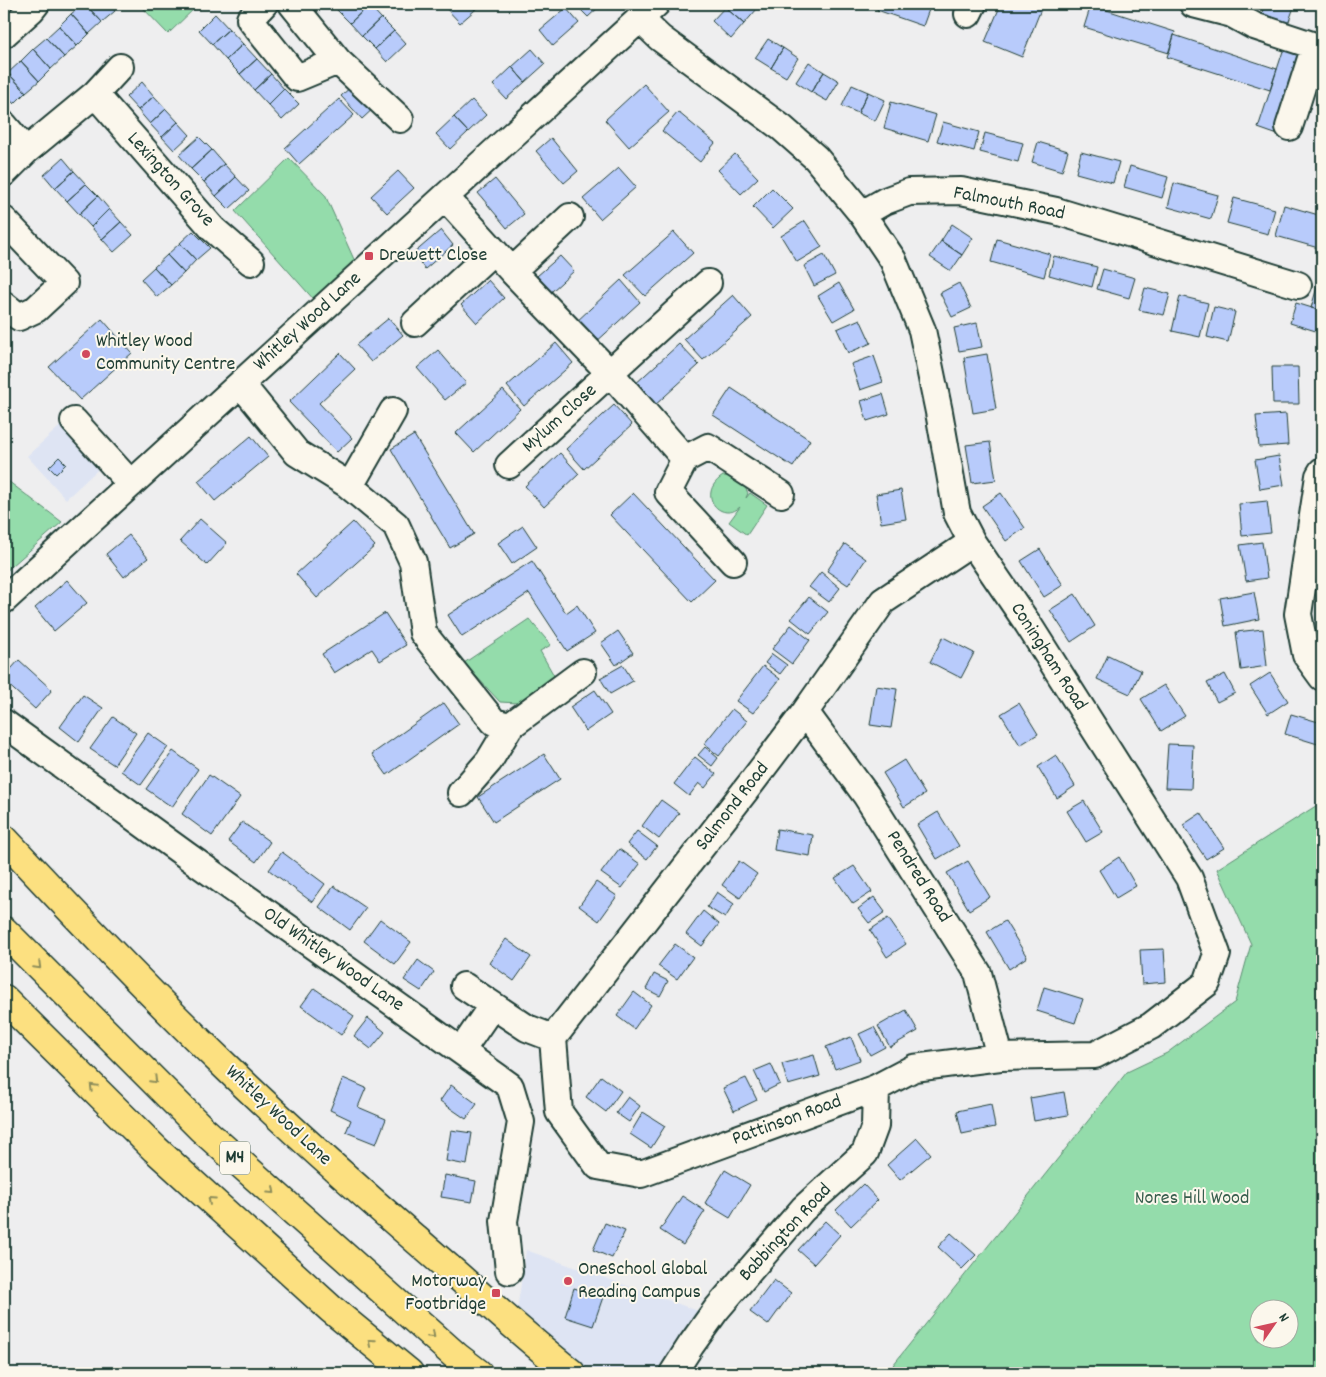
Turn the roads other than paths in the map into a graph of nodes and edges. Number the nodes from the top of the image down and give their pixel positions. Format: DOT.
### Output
graph roads {
  1 [pos="36,4"];
  2 [pos="264,4"];
  3 [pos="292,4"];
  4 [pos="1193,4"];
  5 [pos="1233,9"];
  6 [pos="648,11"];
  7 [pos="4,34"];
  8 [pos="338,61"];
  9 [pos="120,67"];
  10 [pos="95,94"];
  11 [pos="400,119"];
  12 [pos="4,125"];
  13 [pos="1289,127"];
  14 [pos="26,151"];
  15 [pos="4,173"];
  16 [pos="445,197"];
  17 [pos="862,214"];
  18 [pos="570,217"];
  19 [pos="4,220"];
  20 [pos="493,251"];
  21 [pos="250,262"];
  22 [pos="512,272"];
  23 [pos="708,283"];
  24 [pos="1298,285"];
  25 [pos="12,311"];
  26 [pos="414,323"];
  27 [pos="610,373"];
  28 [pos="241,384"];
  29 [pos="393,412"];
  30 [pos="74,421"];
  31 [pos="686,459"];
  32 [pos="509,465"];
  33 [pos="1322,471"];
  34 [pos="131,484"];
  35 [pos="350,486"];
  36 [pos="781,494"];
  37 [pos="972,542"];
  38 [pos="733,562"];
  39 [pos="4,600"];
  40 [pos="583,672"];
  41 [pos="1322,677"];
  42 [pos="805,712"];
  43 [pos="4,723"];
  44 [pos="510,726"];
  45 [pos="461,794"];
  46 [pos="4,838"];
  47 [pos="4,932"];
  48 [pos="464,986"];
  49 [pos="4,999"];
  50 [pos="492,1006"];
  51 [pos="553,1038"];
  52 [pos="1112,1046"];
  53 [pos="461,1051"];
  54 [pos="1000,1057"];
  55 [pos="876,1088"];
  56 [pos="509,1271"];
  57 [pos="409,1373"];
  58 [pos="478,1373"];
  59 [pos="571,1373"];
  60 [pos="673,1373"];
  1 -- 7 [label="street"];
  2 -- 8 [label="street"];
  3 -- 8 [label="street"];
  4 -- 5 [label="street"];
  5 -- 13 [label="street"];
  6 -- 16 [label="street, Whitley Wood Lane"];
  6 -- 17 [label="street"];
  8 -- 11 [label="street"];
  9 -- 10 [label="street"];
  10 -- 14 [label="street"];
  10 -- 21 [label="street, Lexington Grove"];
  12 -- 14 [label="street"];
  14 -- 15 [label="street"];
  16 -- 20 [label="street, Mylum Close"];
  16 -- 28 [label="street, Whitley Wood Lane"];
  17 -- 24 [label="street, Falmouth Road"];
  17 -- 37 [label="street, Coningham Road"];
  18 -- 22 [label="street"];
  19 -- 25 [label="street"];
  20 -- 22 [label="street, Mylum Close"];
  20 -- 26 [label="street"];
  22 -- 27 [label="street, Mylum Close"];
  23 -- 27 [label="street, Mylum Close"];
  27 -- 31 [label="street, Mylum Close"];
  27 -- 32 [label="street, Mylum Close"];
  28 -- 34 [label="street, Whitley Wood Lane"];
  28 -- 35 [label="street"];
  29 -- 35 [label="street"];
  30 -- 34 [label="street"];
  31 -- 36 [label="street"];
  31 -- 38 [label="street"];
  33 -- 41 [label="street"];
  34 -- 39 [label="street, Whitley Wood Lane"];
  35 -- 44 [label="street"];
  37 -- 42 [label="street, Salmond Road"];
  37 -- 52 [label="street, Coningham Road"];
  40 -- 44 [label="street"];
  42 -- 51 [label="street, Salmond Road"];
  42 -- 54 [label="street, Pendred Road"];
  43 -- 53 [label="street, Old Whitley Wood Lane"];
  44 -- 45 [label="street"];
  46 -- 59 [label="main road, Whitley Wood Lane"];
  47 -- 58 [label="main road, M4, one-way"];
  48 -- 50 [label="street"];
  57 -- 49 [label="main road, M4, one-way"];
  50 -- 51 [label="street"];
  50 -- 53 [label="street"];
  51 -- 55 [label="street, Pattinson Road"];
  52 -- 54 [label="street, Pattinson Road"];
  53 -- 56 [label="street, Old Whitley Wood Lane"];
  54 -- 55 [label="street, Pattinson Road"];
  55 -- 60 [label="street, Babbington Road"];
}
